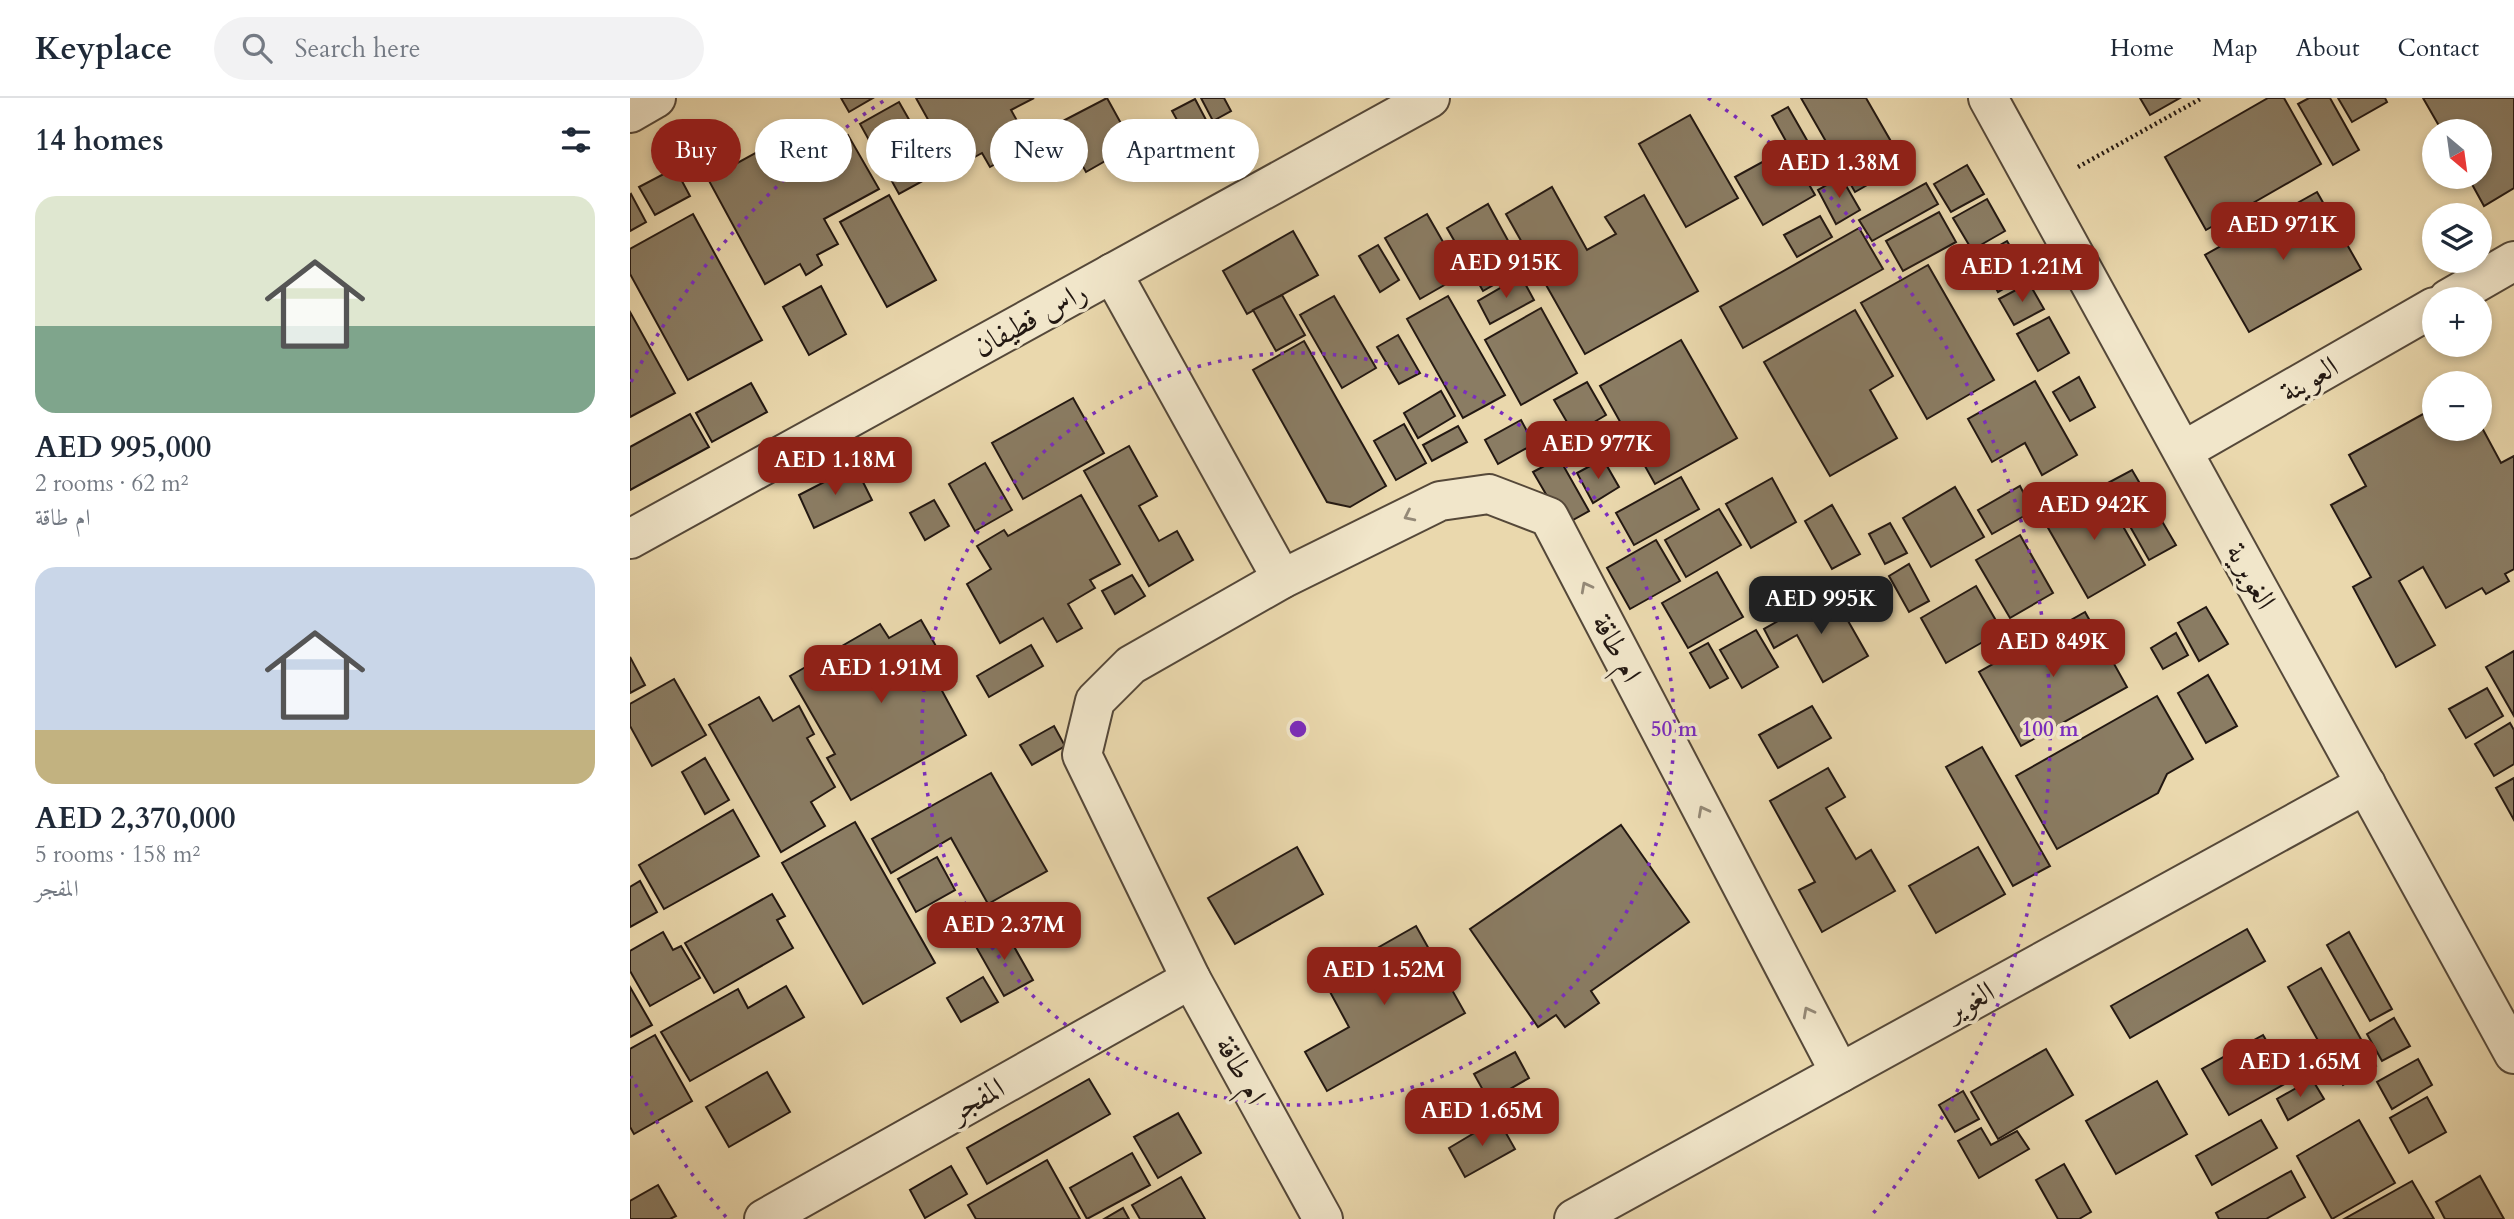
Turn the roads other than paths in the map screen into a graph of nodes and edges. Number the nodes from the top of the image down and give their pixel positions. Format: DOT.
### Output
graph roads {
  1 [pos="656,98"];
  2 [pos="1430,98"];
  3 [pos="1988,98"];
  4 [pos="630,113"];
  5 [pos="2514,261"];
  6 [pos="1112,273"];
  7 [pos="2469,287"];
  8 [pos="2422,314"];
  9 [pos="2183,451"];
  10 [pos="630,539"];
  11 [pos="1282,579"];
  12 [pos="2366,784"];
  13 [pos="1191,979"];
  14 [pos="2514,1054"];
  15 [pos="1840,1073"];
  16 [pos="764,1219"];
  17 [pos="1323,1219"];
  18 [pos="1574,1219"];
  1 -- 4 [label="street"];
  2 -- 6 [label="street, راس قطيفان"];
  3 -- 9 [label="street, الغويرية"];
  5 -- 7 [label="street"];
  6 -- 10 [label="street, راس قطيفان"];
  6 -- 11 [label="street"];
  8 -- 9 [label="street, العوينة"];
  9 -- 12 [label="street, الغويرية"];
  11 -- 13 [label="street, ام طاقة"];
  15 -- 11 [label="street, ام طاقة, one-way"];
  12 -- 14 [label="street, الغويرية"];
  12 -- 15 [label="street, الغوير"];
  13 -- 16 [label="street, المفجر"];
  13 -- 17 [label="street, ام طاقة"];
  15 -- 18 [label="street, الغوير"];
}
